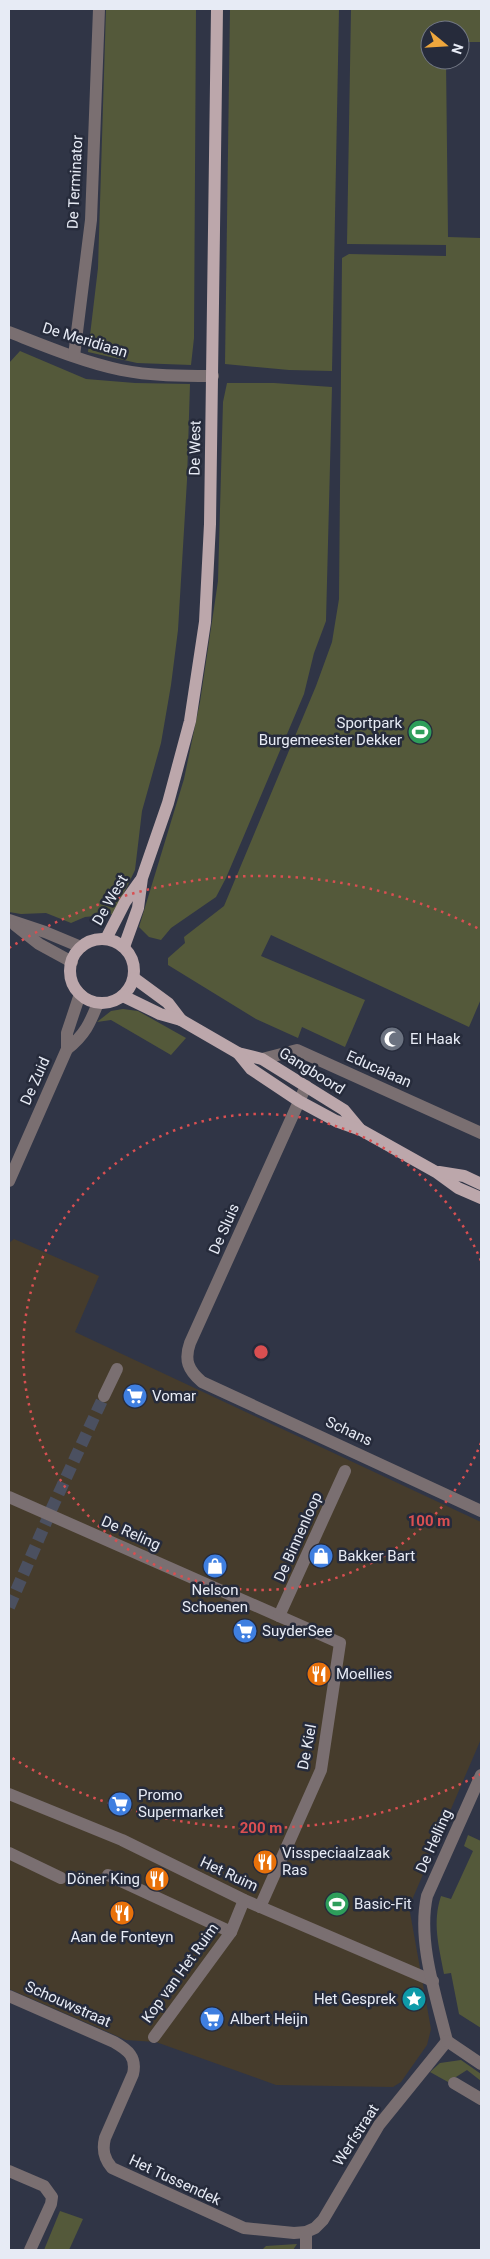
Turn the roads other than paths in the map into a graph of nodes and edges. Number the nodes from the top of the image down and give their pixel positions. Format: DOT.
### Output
graph roads {
  1 [pos="99,9"];
  2 [pos="217,9"];
  3 [pos="9,332"];
  4 [pos="74,356"];
  5 [pos="213,376"];
  6 [pos="142,878"];
  7 [pos="9,921"];
  8 [pos="106,939"];
  9 [pos="81,947"];
  10 [pos="124,947"];
  11 [pos="72,962"];
  12 [pos="134,978"];
  13 [pos="80,994"];
  14 [pos="123,996"];
  15 [pos="98,1003"];
  16 [pos="181,1020"];
  17 [pos="67,1049"];
  18 [pos="238,1053"];
  19 [pos="262,1059"];
  20 [pos="306,1086"];
  21 [pos="298,1101"];
  22 [pos="360,1130"];
  23 [pos="481,1133"];
  24 [pos="436,1172"];
  25 [pos="9,1181"];
  26 [pos="481,1184"];
  27 [pos="481,1198"];
  28 [pos="117,1369"];
  29 [pos="202,1382"];
  30 [pos="104,1396"];
  31 [pos="345,1471"];
  32 [pos="9,1497"];
  33 [pos="481,1511"];
  34 [pos="279,1616"];
  35 [pos="340,1643"];
  36 [pos="481,1775"];
  37 [pos="9,1797"];
  38 [pos="9,1853"];
  39 [pos="108,1875"];
  40 [pos="61,1878"];
  41 [pos="244,1900"];
  42 [pos="260,1907"];
  43 [pos="231,1932"];
  44 [pos="433,1981"];
  45 [pos="9,1996"];
  46 [pos="154,2036"];
  47 [pos="447,2041"];
  48 [pos="114,2042"];
  49 [pos="481,2064"];
  50 [pos="454,2083"];
  51 [pos="481,2099"];
  52 [pos="9,2171"];
  53 [pos="306,2232"];
  54 [pos="30,2250"];
  55 [pos="306,2250"];
  1 -- 4 [label="street, De Terminator"];
  2 -- 5 [label="main road, De West"];
  3 -- 4 [label="street, De Meridiaan"];
  4 -- 5 [label="street, De Meridiaan"];
  5 -- 6 [label="main road, De West"];
  6 -- 8 [label="main road, De West"];
  6 -- 10 [label="main road, De West"];
  7 -- 9 [label="street"];
  7 -- 11 [label="street"];
  8 -- 9 [label="main road"];
  8 -- 10 [label="main road"];
  9 -- 11 [label="main road"];
  10 -- 12 [label="main road"];
  11 -- 13 [label="main road"];
  12 -- 14 [label="main road"];
  12 -- 16 [label="main road, Gangboord"];
  13 -- 15 [label="main road"];
  13 -- 17 [label="street, De Zuid"];
  14 -- 15 [label="main road"];
  14 -- 16 [label="main road, Gangboord"];
  15 -- 17 [label="street, De Zuid"];
  16 -- 18 [label="main road, Gangboord"];
  17 -- 25 [label="street, De Zuid"];
  18 -- 19 [label="main road, Gangboord"];
  18 -- 21 [label="main road, Gangboord"];
  19 -- 20 [label="main road, Gangboord"];
  19 -- 23 [label="street, Educalaan"];
  20 -- 21 [label="street, De Sluis"];
  20 -- 22 [label="main road, Gangboord"];
  21 -- 22 [label="main road, Gangboord"];
  21 -- 29 [label="street, De Sluis"];
  22 -- 24 [label="main road, Gangboord"];
  24 -- 26 [label="main road, Gangboord"];
  24 -- 27 [label="main road, Gangboord"];
  28 -- 30 [label="street"];
  29 -- 33 [label="street, Schans"];
  31 -- 34 [label="street, De Binnenloop"];
  32 -- 34 [label="street, De Reling"];
  34 -- 35 [label="street, De Reling"];
  35 -- 42 [label="street, De Kiel"];
  36 -- 44 [label="street, De Helling"];
  37 -- 41 [label="street, Het Ruim"];
  38 -- 40 [label="street"];
  39 -- 43 [label="street"];
  41 -- 42 [label="street, Het Ruim"];
  41 -- 43 [label="street, Kop van Het Ruim"];
  42 -- 44 [label="street, Het Ruim"];
  43 -- 46 [label="street, Kop van Het Ruim"];
  44 -- 47 [label="street, De Helling"];
  45 -- 48 [label="street, Schouwstraat"];
  47 -- 49 [label="street"];
  47 -- 53 [label="street, Werfstraat"];
  48 -- 53 [label="street, Het Tussendek"];
  50 -- 51 [label="street"];
  52 -- 54 [label="street"];
  53 -- 55 [label="street"];
}
